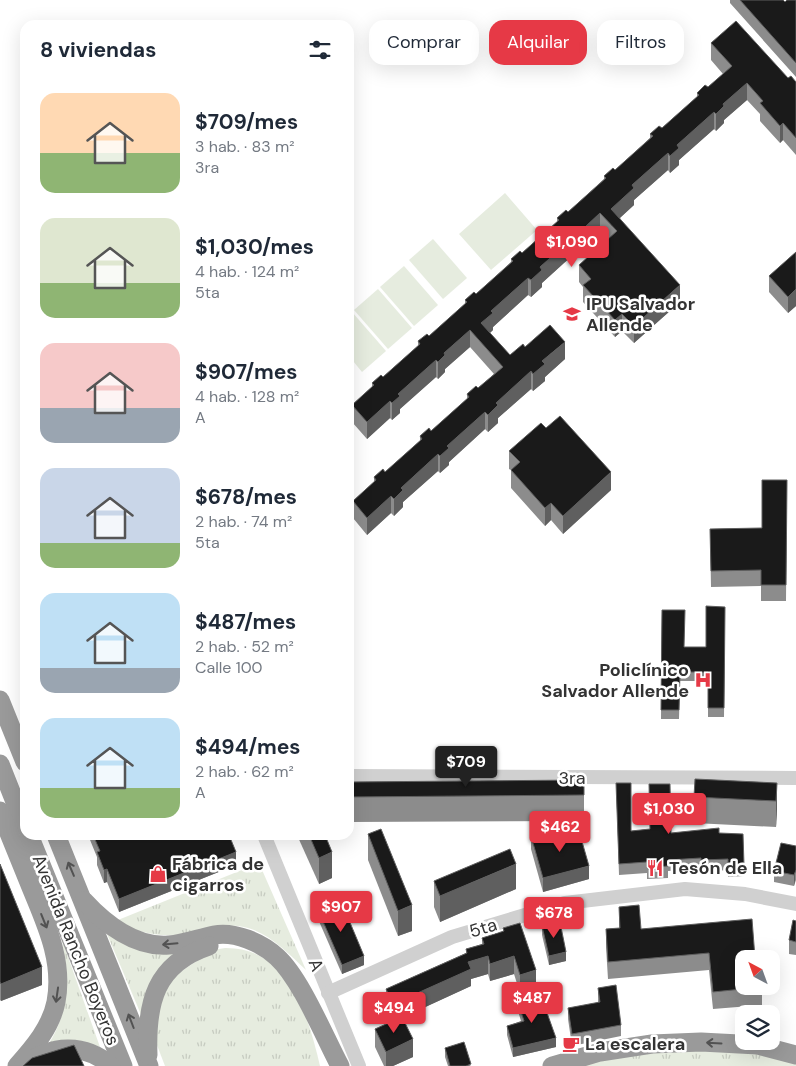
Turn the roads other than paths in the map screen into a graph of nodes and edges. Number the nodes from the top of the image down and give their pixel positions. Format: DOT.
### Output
graph roads {
  1 [pos="0,700"];
  2 [pos="20,750"];
  3 [pos="0,764"];
  4 [pos="354,776"];
  5 [pos="796,778"];
  6 [pos="0,811"];
  7 [pos="20,814"];
  8 [pos="30,840"];
  9 [pos="58,840"];
  10 [pos="266,840"];
  11 [pos="84,900"];
  12 [pos="796,904"];
  13 [pos="252,942"];
  14 [pos="328,993"];
  15 [pos="323,1036"];
  16 [pos="796,1054"];
  17 [pos="18,1066"];
  18 [pos="23,1066"];
  19 [pos="111,1066"];
  20 [pos="123,1066"];
  21 [pos="149,1066"];
  22 [pos="333,1066"];
  23 [pos="340,1066"];
  24 [pos="359,1066"];
  25 [pos="552,1066"];
  1 -- 2 [label="highway"];
  3 -- 7 [label="highway"];
  4 -- 5 [label="street, 3ra"];
  6 -- 17 [label="highway, one-way"];
  8 -- 20 [label="highway, Avenida Rancho Boyeros"];
  11 -- 9 [label="highway, Avenida Rancho Boyeros, one-way"];
  10 -- 14 [label="street, A"];
  13 -- 11 [label="highway, one-way"];
  21 -- 11 [label="highway, Avenida Rancho Boyeros, one-way"];
  12 -- 14 [label="street, 5ta"];
  13 -- 15 [label="highway"];
  13 -- 21 [label="highway"];
  14 -- 24 [label="street, A"];
  15 -- 22 [label="highway"];
  15 -- 23 [label="highway"];
  16 -- 25 [label="highway, one-way"];
  18 -- 19 [label="highway"];
}
